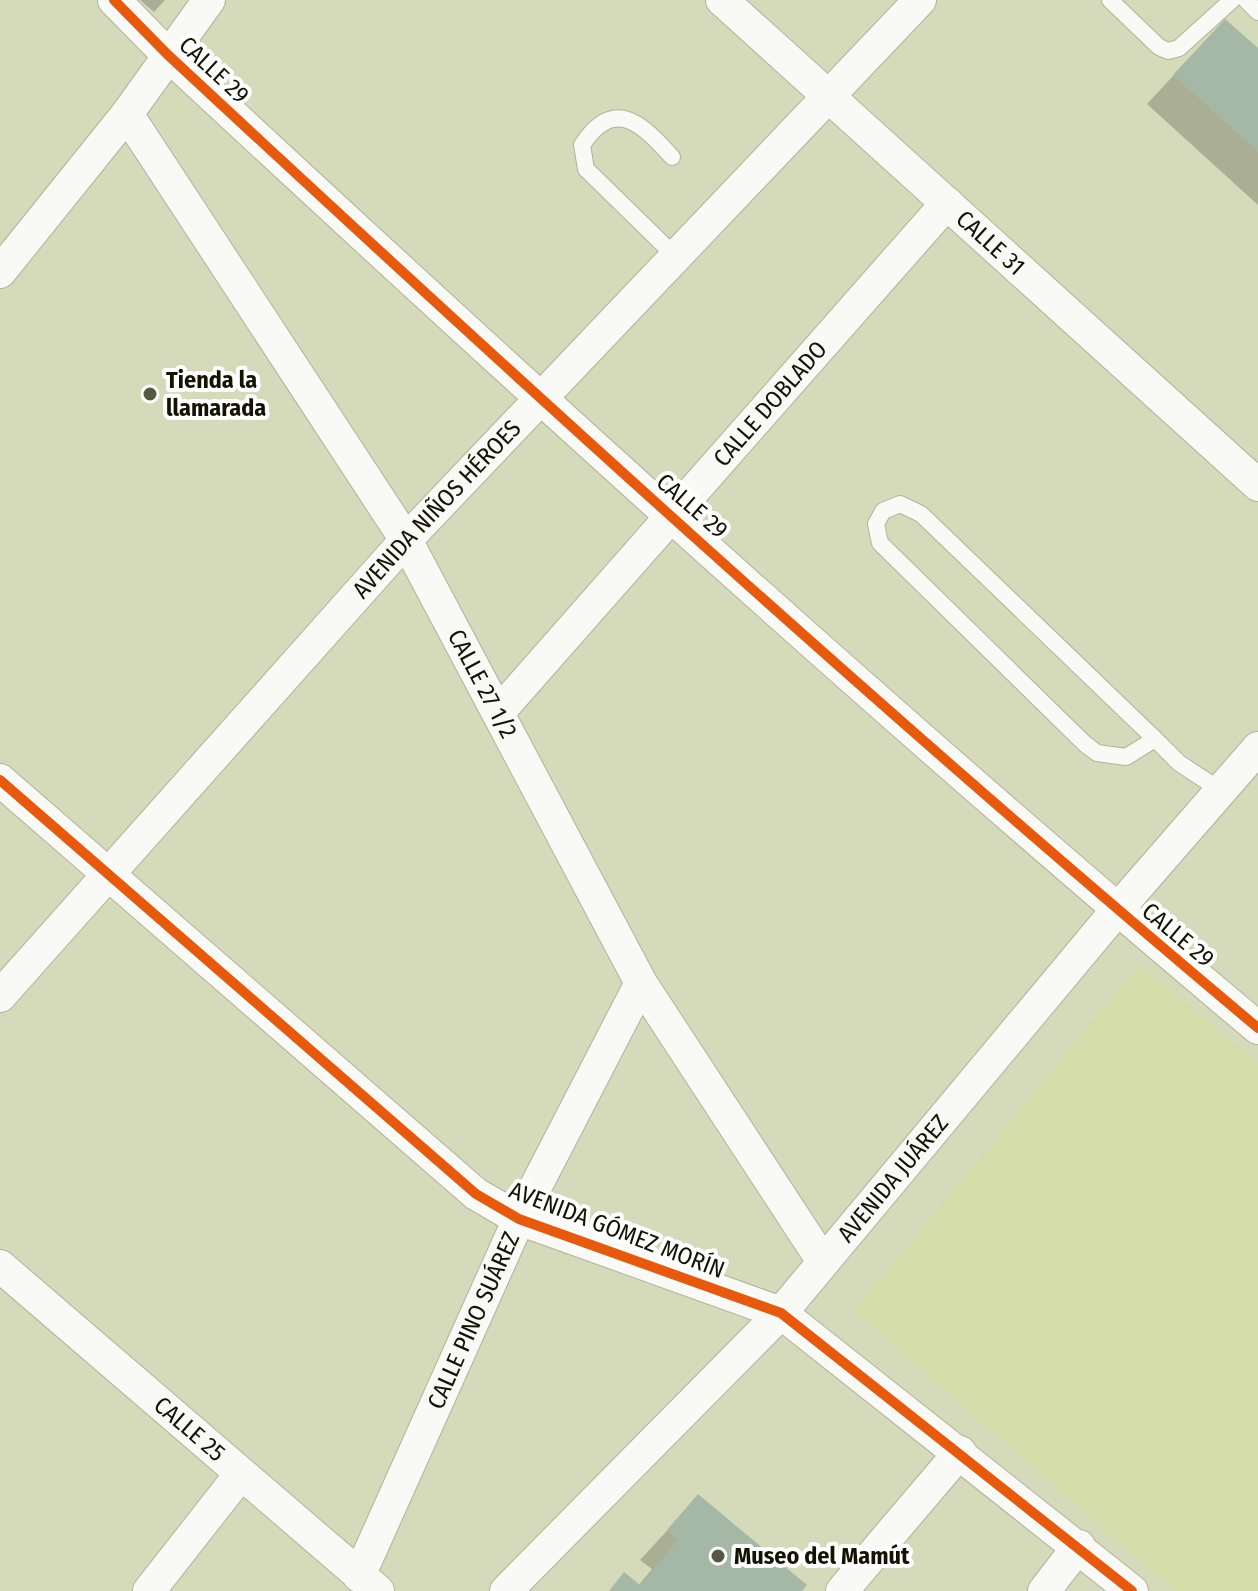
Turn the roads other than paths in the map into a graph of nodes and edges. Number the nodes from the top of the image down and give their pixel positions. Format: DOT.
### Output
graph roads {
  1 [pos="114,0"];
  2 [pos="209,0"];
  3 [pos="722,0"];
  4 [pos="920,0"];
  5 [pos="1110,0"];
  6 [pos="1232,0"];
  7 [pos="1246,0"];
  8 [pos="1258,12"];
  9 [pos="167,54"];
  10 [pos="829,94"];
  11 [pos="127,114"];
  12 [pos="672,157"];
  13 [pos="947,203"];
  14 [pos="676,257"];
  15 [pos="0,272"];
  16 [pos="537,398"];
  17 [pos="1258,485"];
  18 [pos="673,516"];
  19 [pos="406,540"];
  20 [pos="498,713"];
  21 [pos="1155,739"];
  22 [pos="1258,748"];
  23 [pos="0,780"];
  24 [pos="1220,790"];
  25 [pos="107,874"];
  26 [pos="1117,910"];
  27 [pos="4,983"];
  28 [pos="641,983"];
  29 [pos="1258,1028"];
  30 [pos="519,1219"];
  31 [pos="822,1260"];
  32 [pos="0,1266"];
  33 [pos="781,1313"];
  34 [pos="960,1452"];
  35 [pos="240,1475"];
  36 [pos="1079,1546"];
  37 [pos="368,1583"];
  38 [pos="525,1584"];
  39 [pos="149,1591"];
  40 [pos="842,1591"];
  41 [pos="1044,1591"];
  42 [pos="1132,1591"];
  1 -- 9 [label="street, CALLE 29"];
  2 -- 9 [label="street"];
  3 -- 10 [label="street, CALLE 31"];
  4 -- 10 [label="street, AVENIDA NIÑOS HÉROES"];
  5 -- 6 [label="lane"];
  7 -- 8 [label="lane"];
  9 -- 11 [label="street"];
  9 -- 16 [label="street, CALLE 29"];
  10 -- 13 [label="street, CALLE 31"];
  10 -- 14 [label="street, AVENIDA NIÑOS HÉROES"];
  11 -- 15 [label="street"];
  11 -- 19 [label="street, CALLE 27 1/2"];
  12 -- 14 [label="lane"];
  13 -- 17 [label="street, CALLE 31"];
  13 -- 18 [label="street, CALLE DOBLADO"];
  14 -- 16 [label="street, AVENIDA NIÑOS HÉROES"];
  16 -- 18 [label="street, CALLE 29"];
  16 -- 19 [label="street, AVENIDA NIÑOS HÉROES"];
  18 -- 20 [label="street, CALLE DOBLADO"];
  18 -- 26 [label="street, CALLE 29"];
  19 -- 20 [label="street, CALLE 27 1/2"];
  19 -- 25 [label="street, AVENIDA NIÑOS HÉROES"];
  20 -- 28 [label="street, CALLE 27 1/2"];
  21 -- 21 [label="lane"];
  21 -- 24 [label="lane"];
  22 -- 24 [label="street, AVENIDA JUÁREZ"];
  23 -- 25 [label="street, AVENIDA GÓMEZ MORÍN"];
  24 -- 26 [label="street, AVENIDA JUÁREZ"];
  25 -- 27 [label="street, AVENIDA NIÑOS HÉROES"];
  25 -- 30 [label="street, AVENIDA GÓMEZ MORÍN"];
  26 -- 29 [label="street, CALLE 29"];
  26 -- 31 [label="street, AVENIDA JUÁREZ"];
  28 -- 30 [label="street, CALLE PINO SUÁREZ"];
  28 -- 31 [label="street, CALLE 27 1/2"];
  30 -- 33 [label="street, AVENIDA GÓMEZ MORÍN"];
  30 -- 37 [label="street, CALLE PINO SUÁREZ"];
  31 -- 33 [label="street, AVENIDA JUÁREZ"];
  32 -- 35 [label="street, CALLE 25"];
  33 -- 34 [label="street, AVENIDA GÓMEZ MORÍN"];
  33 -- 38 [label="street, AVENIDA JUÁREZ"];
  34 -- 36 [label="street, AVENIDA GÓMEZ MORÍN"];
  34 -- 40 [label="street"];
  35 -- 37 [label="street, CALLE 25"];
  35 -- 39 [label="street"];
  36 -- 41 [label="street"];
  36 -- 42 [label="street, AVENIDA GÓMEZ MORÍN"];
}
